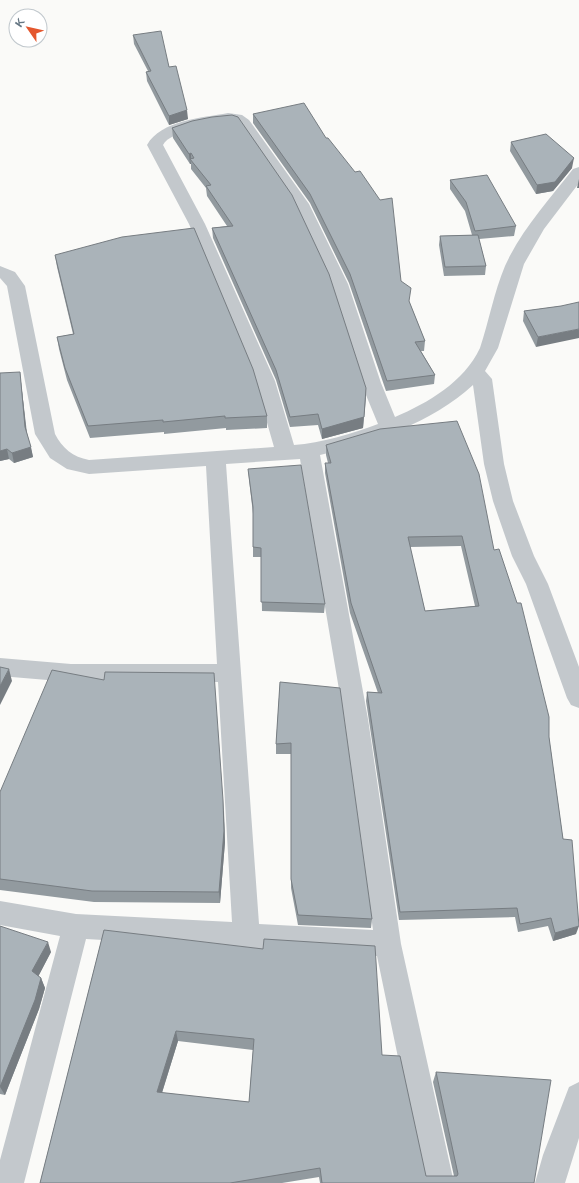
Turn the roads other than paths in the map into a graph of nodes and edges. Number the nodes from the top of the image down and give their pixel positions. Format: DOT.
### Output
graph roads {
  1 [pos="579,172"];
  2 [pos="0,270"];
  3 [pos="475,372"];
  4 [pos="389,427"];
  5 [pos="297,452"];
  6 [pos="216,458"];
  7 [pos="0,667"];
  8 [pos="230,673"];
  9 [pos="579,698"];
  10 [pos="0,913"];
  11 [pos="76,926"];
  12 [pos="246,936"];
  13 [pos="388,944"];
  14 [pos="579,1097"];
  15 [pos="9,1183"];
  16 [pos="439,1183"];
  17 [pos="550,1183"];
  1 -- 3 [label="street"];
  2 -- 6 [label="street"];
  3 -- 4 [label="street"];
  3 -- 9 [label="street"];
  4 -- 5 [label="street"];
  4 -- 5 [label="street"];
  5 -- 6 [label="street"];
  5 -- 13 [label="street"];
  6 -- 8 [label="street"];
  7 -- 8 [label="street"];
  8 -- 12 [label="street"];
  10 -- 11 [label="street"];
  11 -- 12 [label="street"];
  11 -- 15 [label="street"];
  12 -- 13 [label="street"];
  13 -- 16 [label="street"];
  14 -- 17 [label="street"];
}
